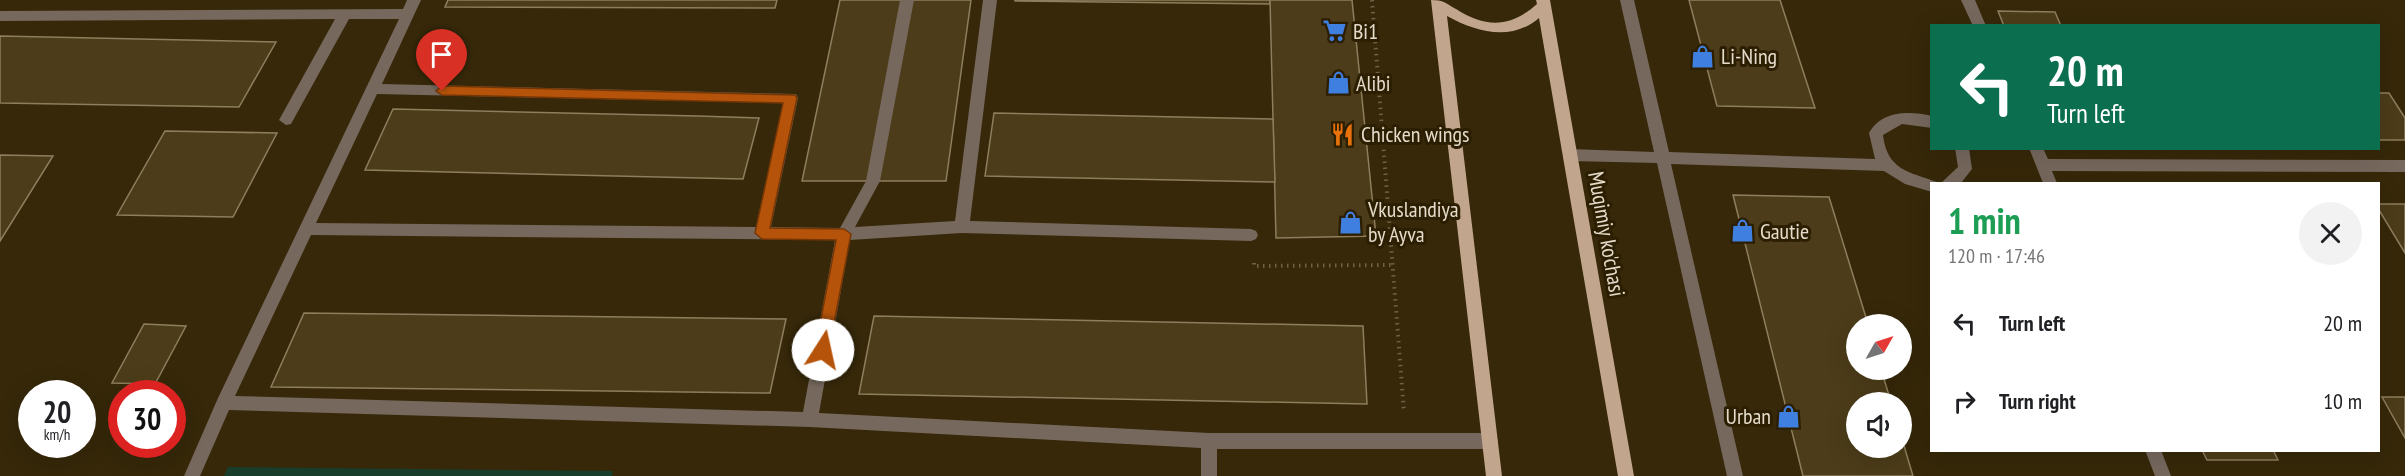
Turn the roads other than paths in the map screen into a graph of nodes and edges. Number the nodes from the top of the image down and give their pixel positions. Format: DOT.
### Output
graph roads {
  1 [pos="414,0"];
  2 [pos="907,0"];
  3 [pos="990,0"];
  4 [pos="1626,0"];
  5 [pos="1968,0"];
  6 [pos="1438,2"];
  7 [pos="1544,3"];
  8 [pos="345,14"];
  9 [pos="408,14"];
  10 [pos="0,16"];
  11 [pos="1979,24"];
  12 [pos="372,89"];
  13 [pos="286,120"];
  14 [pos="1930,122"];
  15 [pos="1968,150"];
  16 [pos="2037,150"];
  17 [pos="1570,155"];
  18 [pos="1664,158"];
  19 [pos="1886,165"];
  20 [pos="2043,165"];
  21 [pos="2405,166"];
  22 [pos="1953,182"];
  23 [pos="2050,182"];
  24 [pos="1930,186"];
  25 [pos="962,227"];
  26 [pos="306,230"];
  27 [pos="762,233"];
  28 [pos="844,234"];
  29 [pos="1251,235"];
  30 [pos="224,403"];
  31 [pos="810,420"];
  32 [pos="1209,441"];
  33 [pos="1490,441"];
  34 [pos="2154,452"];
  35 [pos="192,476"];
  36 [pos="1209,476"];
  37 [pos="1494,476"];
  38 [pos="1626,476"];
  39 [pos="1735,476"];
  40 [pos="2163,476"];
  1 -- 9 [label="street"];
  2 -- 28 [label="street"];
  3 -- 25 [label="street"];
  4 -- 18 [label="street"];
  5 -- 11 [label="street"];
  6 -- 7 [label="main road"];
  6 -- 33 [label="main road"];
  7 -- 17 [label="main road, Muqimiy ko'chasi"];
  8 -- 9 [label="street"];
  8 -- 10 [label="street"];
  8 -- 13 [label="street"];
  9 -- 12 [label="street"];
  12 -- 26 [label="street"];
  12 -- 27 [label="street"];
  14 -- 19 [label="street"];
  15 -- 22 [label="street"];
  16 -- 20 [label="street"];
  17 -- 18 [label="street"];
  17 -- 38 [label="main road, Muqimiy ko'chasi"];
  18 -- 19 [label="street"];
  18 -- 39 [label="street"];
  19 -- 24 [label="street"];
  20 -- 21 [label="street"];
  20 -- 23 [label="street"];
  25 -- 28 [label="street"];
  25 -- 29 [label="street"];
  26 -- 27 [label="street"];
  26 -- 30 [label="street"];
  27 -- 28 [label="street"];
  28 -- 31 [label="street"];
  30 -- 31 [label="street"];
  30 -- 35 [label="street"];
  31 -- 32 [label="street"];
  32 -- 33 [label="street"];
  32 -- 36 [label="street"];
  33 -- 37 [label="main road"];
  34 -- 40 [label="street"];
}
